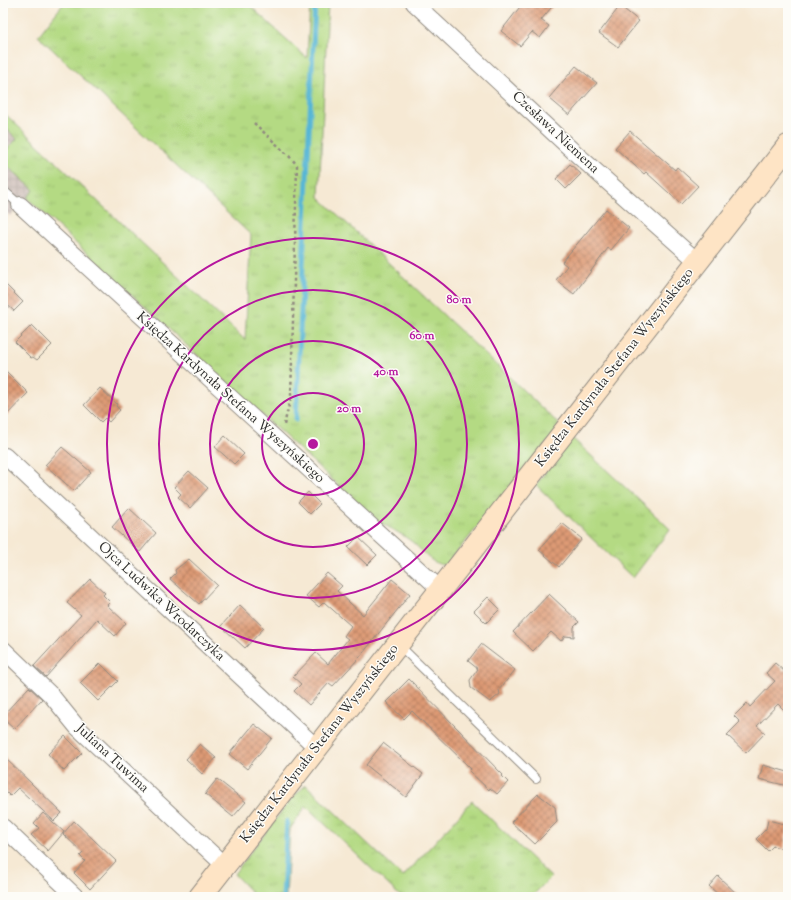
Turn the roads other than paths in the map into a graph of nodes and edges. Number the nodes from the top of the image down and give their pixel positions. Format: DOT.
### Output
graph roads {
  1 [pos="414,3"];
  2 [pos="788,146"];
  3 [pos="3,190"];
  4 [pos="20,205"];
  5 [pos="698,262"];
  6 [pos="5,456"];
  7 [pos="441,590"];
  8 [pos="398,644"];
  9 [pos="3,650"];
  10 [pos="317,748"];
  11 [pos="536,779"];
  12 [pos="3,827"];
  13 [pos="224,866"];
  14 [pos="76,897"];
  15 [pos="200,897"];
  1 -- 5 [label="street, Czesława Niemena"];
  2 -- 5 [label="street, Księdza Kardynała Stefana Wyszyńskiego"];
  3 -- 4 [label="lane"];
  4 -- 7 [label="street, Księdza Kardynała Stefana Wyszyńskiego"];
  5 -- 7 [label="street, Księdza Kardynała Stefana Wyszyńskiego"];
  6 -- 10 [label="street, Ojca Ludwika Wrodarczyka"];
  7 -- 8 [label="street, Księdza Kardynała Stefana Wyszyńskiego"];
  8 -- 10 [label="street, Księdza Kardynała Stefana Wyszyńskiego"];
  8 -- 11 [label="lane"];
  9 -- 13 [label="street, Juliana Tuwima"];
  10 -- 13 [label="street, Księdza Kardynała Stefana Wyszyńskiego"];
  12 -- 14 [label="street"];
  13 -- 15 [label="street, Księdza Kardynała Stefana Wyszyńskiego"];
}
